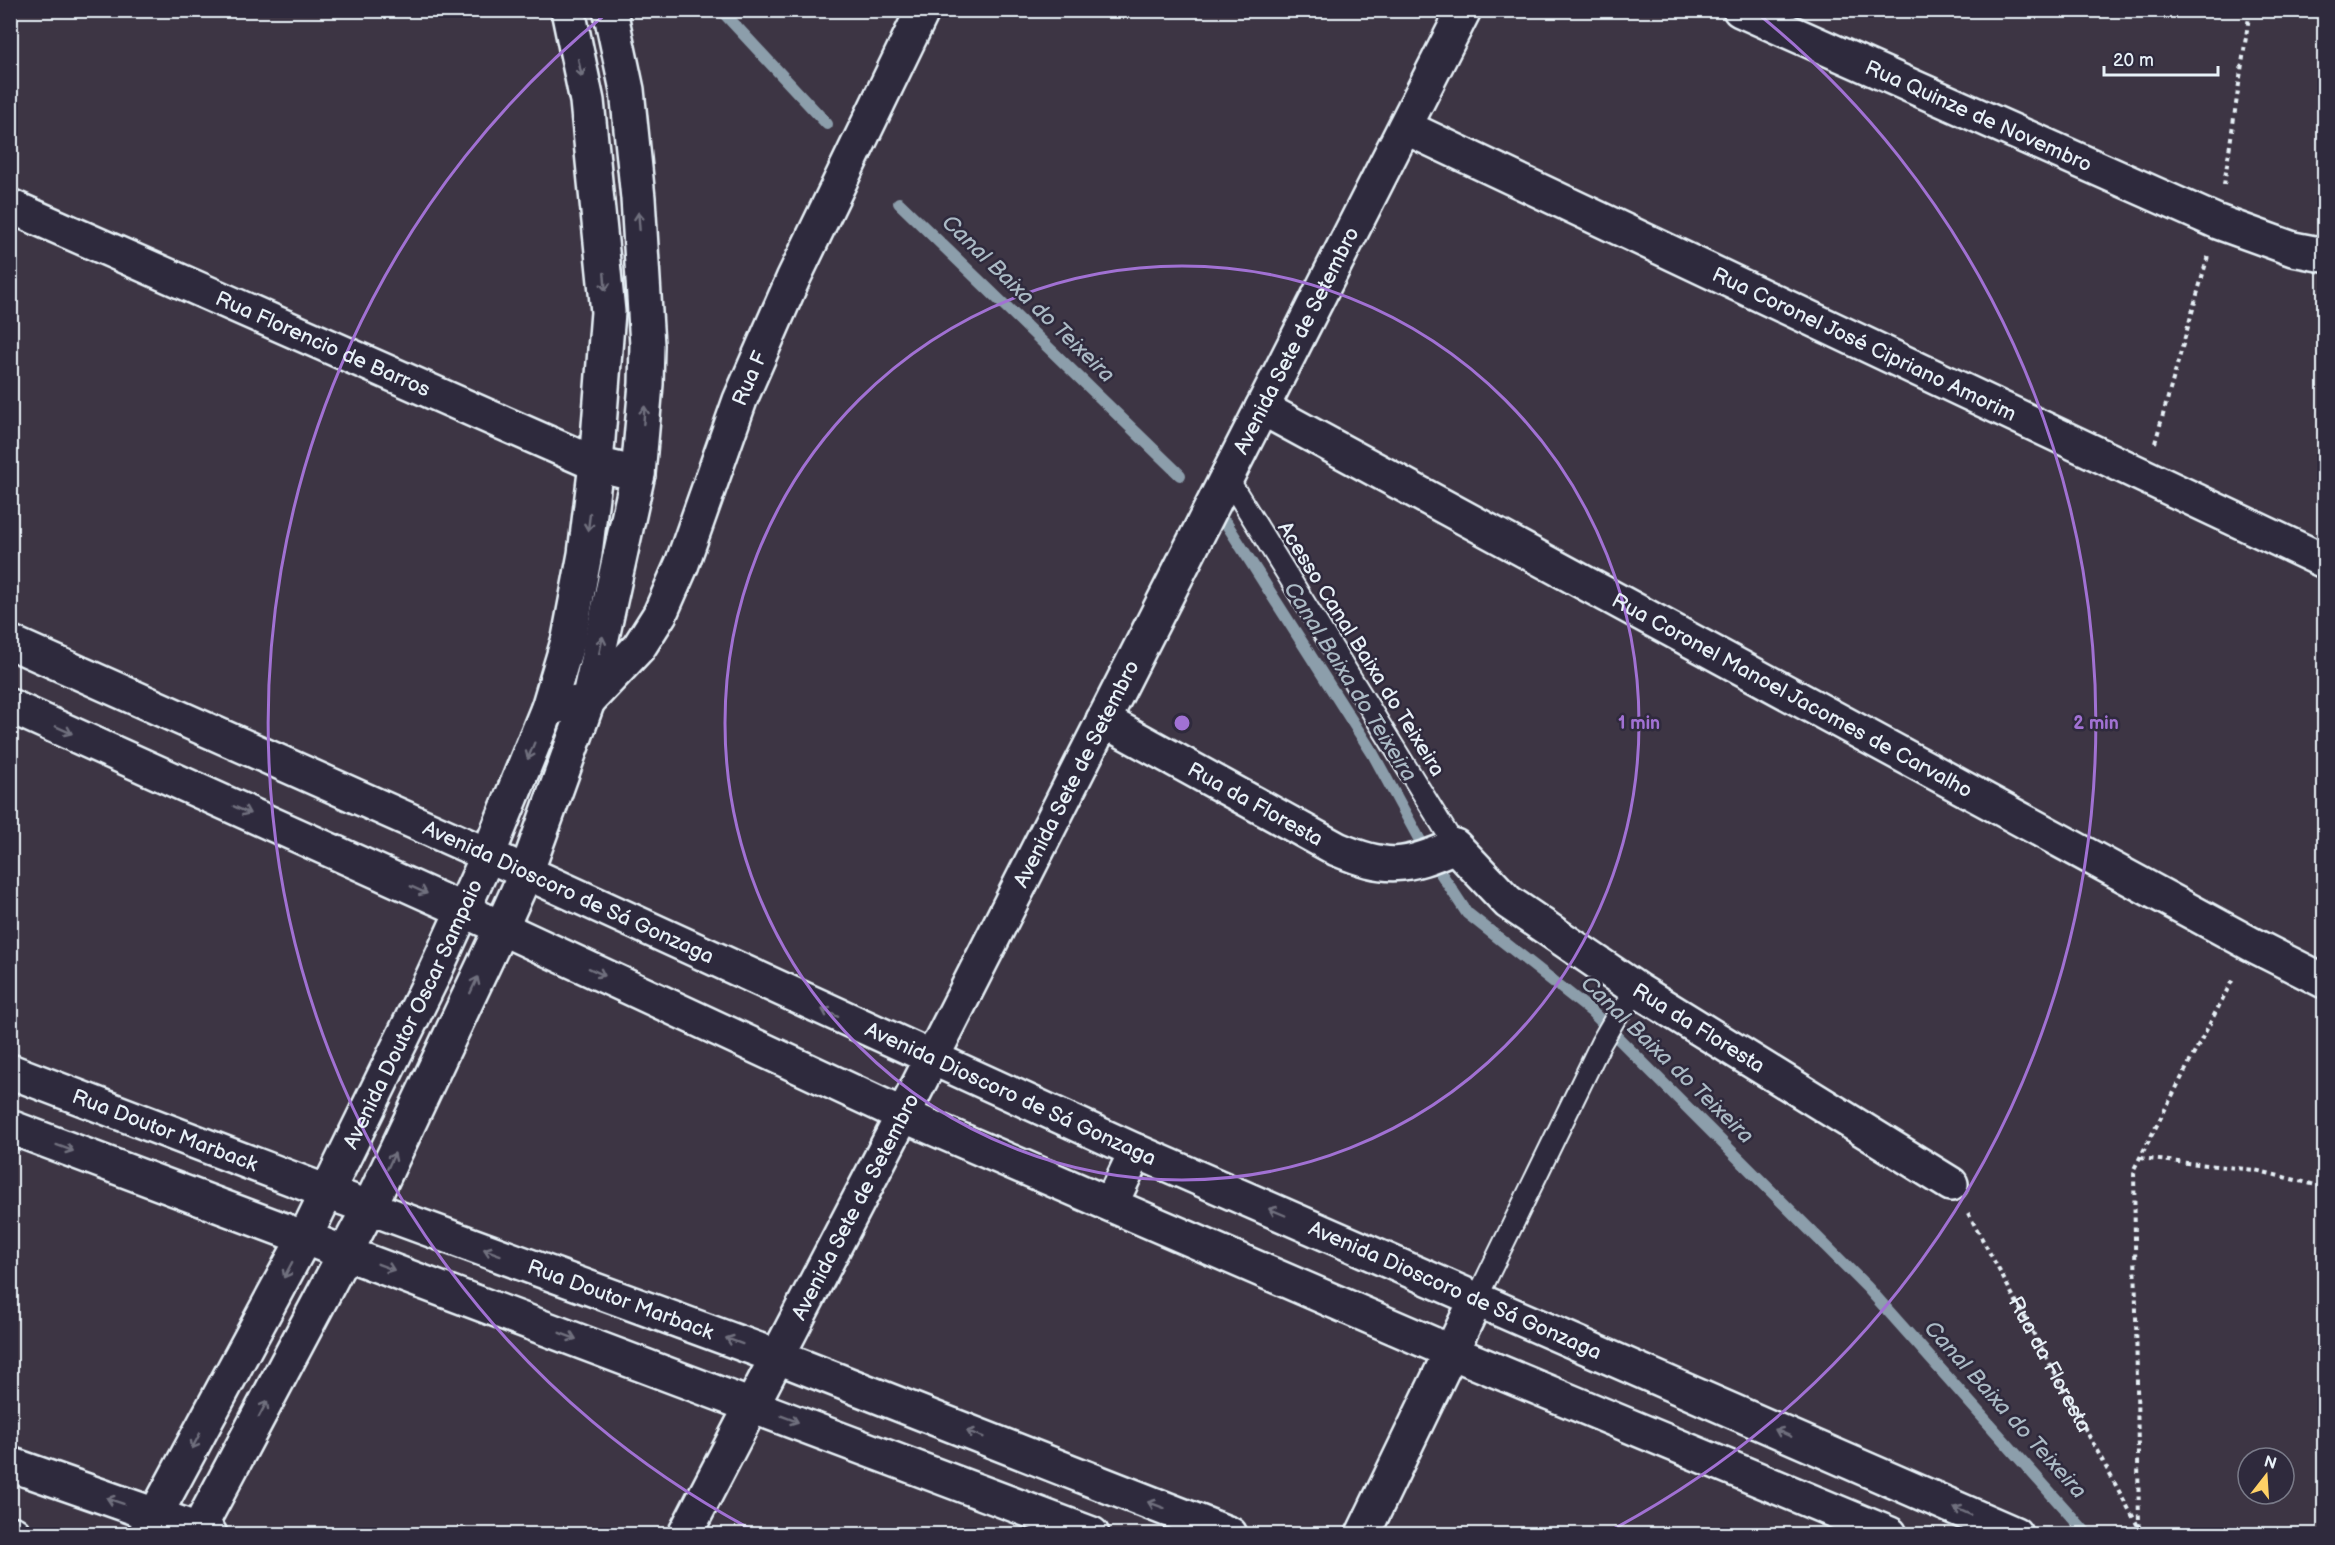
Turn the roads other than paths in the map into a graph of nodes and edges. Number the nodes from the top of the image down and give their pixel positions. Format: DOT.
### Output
graph roads {
  1 [pos="568,10"];
  2 [pos="610,10"];
  3 [pos="923,10"];
  4 [pos="1464,10"];
  5 [pos="1740,10"];
  6 [pos="1405,127"];
  7 [pos="10,206"];
  8 [pos="2325,255"];
  9 [pos="1262,408"];
  10 [pos="596,464"];
  11 [pos="638,474"];
  12 [pos="1227,477"];
  13 [pos="2325,561"];
  14 [pos="10,642"];
  15 [pos="588,701"];
  16 [pos="10,706"];
  17 [pos="548,708"];
  18 [pos="1103,720"];
  19 [pos="1439,853"];
  20 [pos="488,855"];
  21 [pos="526,873"];
  22 [pos="463,910"];
  23 [pos="501,927"];
  24 [pos="2325,981"];
  25 [pos="1639,990"];
  26 [pos="930,1059"];
  27 [pos="10,1071"];
  28 [pos="903,1115"];
  29 [pos="10,1127"];
  30 [pos="1136,1151"];
  31 [pos="1952,1184"];
  32 [pos="327,1192"];
  33 [pos="1111,1204"];
  34 [pos="369,1208"];
  35 [pos="305,1237"];
  36 [pos="346,1252"];
  37 [pos="1477,1298"];
  38 [pos="1449,1351"];
  39 [pos="778,1357"];
  40 [pos="754,1405"];
  41 [pos="10,1464"];
  42 [pos="151,1525"];
  43 [pos="201,1533"];
  44 [pos="685,1534"];
  45 [pos="1092,1534"];
  46 [pos="1230,1534"];
  47 [pos="1362,1534"];
  48 [pos="1890,1534"];
  49 [pos="2015,1534"];
  1 -- 10 [label="street, Avenida Doutor Oscar Sampaio, one-way"];
  11 -- 2 [label="street, Avenida Doutor Oscar Sampaio, one-way"];
  3 -- 15 [label="street, Rua F"];
  4 -- 6 [label="street, Avenida Sete de Setembro"];
  5 -- 8 [label="street, Rua Quinze de Novembro"];
  6 -- 9 [label="street, Avenida Sete de Setembro"];
  6 -- 13 [label="street, Rua Coronel José Cipriano Amorim"];
  7 -- 10 [label="street, Rua Florencio de Barros"];
  9 -- 12 [label="street, Avenida Sete de Setembro"];
  9 -- 24 [label="street, Rua Coronel Manoel Jacomes de Carvalho"];
  10 -- 11 [label="street, Rua Florencio de Barros"];
  10 -- 17 [label="street, Avenida Doutor Oscar Sampaio, one-way"];
  15 -- 11 [label="street, Avenida Doutor Oscar Sampaio, one-way"];
  12 -- 18 [label="street, Avenida Sete de Setembro"];
  12 -- 19 [label="lane, Acesso Canal Baixa do Teixeira"];
  14 -- 20 [label="street, Avenida Dioscoro de Sá Gonzaga"];
  15 -- 17 [label="street"];
  15 -- 21 [label="street, Avenida Doutor Oscar Sampaio"];
  16 -- 22 [label="street, one-way"];
  17 -- 20 [label="street, Avenida Doutor Oscar Sampaio, one-way"];
  18 -- 19 [label="street, Rua da Floresta"];
  18 -- 26 [label="street, Avenida Sete de Setembro"];
  19 -- 25 [label="street, Rua da Floresta"];
  20 -- 21 [label="street, Avenida Dioscoro de Sá Gonzaga"];
  20 -- 22 [label="street, Avenida Doutor Oscar Sampaio"];
  21 -- 23 [label="street, Avenida Doutor Oscar Sampaio"];
  26 -- 21 [label="street, Avenida Dioscoro de Sá Gonzaga, one-way"];
  22 -- 23 [label="street"];
  22 -- 32 [label="street, Avenida Doutor Oscar Sampaio"];
  23 -- 28 [label="street, one-way"];
  34 -- 23 [label="street, Avenida Doutor Oscar Sampaio, one-way"];
  25 -- 31 [label="street, Rua da Floresta"];
  25 -- 37 [label="lane"];
  26 -- 28 [label="street, Avenida Sete de Setembro"];
  26 -- 30 [label="street, Avenida Dioscoro de Sá Gonzaga"];
  27 -- 32 [label="street, Rua Doutor Marback"];
  28 -- 33 [label="street"];
  28 -- 39 [label="street, Avenida Sete de Setembro"];
  29 -- 35 [label="street, one-way"];
  30 -- 33 [label="street"];
  37 -- 30 [label="street, Avenida Dioscoro de Sá Gonzaga, one-way"];
  32 -- 34 [label="street, Rua Doutor Marback"];
  32 -- 35 [label="street, Avenida Doutor Oscar Sampaio"];
  33 -- 38 [label="street"];
  34 -- 36 [label="street, Avenida Doutor Oscar Sampaio"];
  39 -- 34 [label="street, Rua Doutor Marback, one-way"];
  35 -- 36 [label="street"];
  35 -- 42 [label="street, Avenida Doutor Oscar Sampaio, one-way"];
  36 -- 40 [label="street, one-way"];
  43 -- 36 [label="street, Avenida Doutor Oscar Sampaio, one-way"];
  37 -- 38 [label="street"];
  49 -- 37 [label="street, Avenida Dioscoro de Sá Gonzaga, one-way"];
  38 -- 47 [label="street"];
  38 -- 48 [label="street"];
  39 -- 40 [label="street, Avenida Sete de Setembro"];
  46 -- 39 [label="street, Rua Doutor Marback, one-way"];
  40 -- 44 [label="street, Avenida Sete de Setembro"];
  40 -- 45 [label="street, one-way"];
  42 -- 41 [label="street, one-way"];
  42 -- 43 [label="street"];
}
